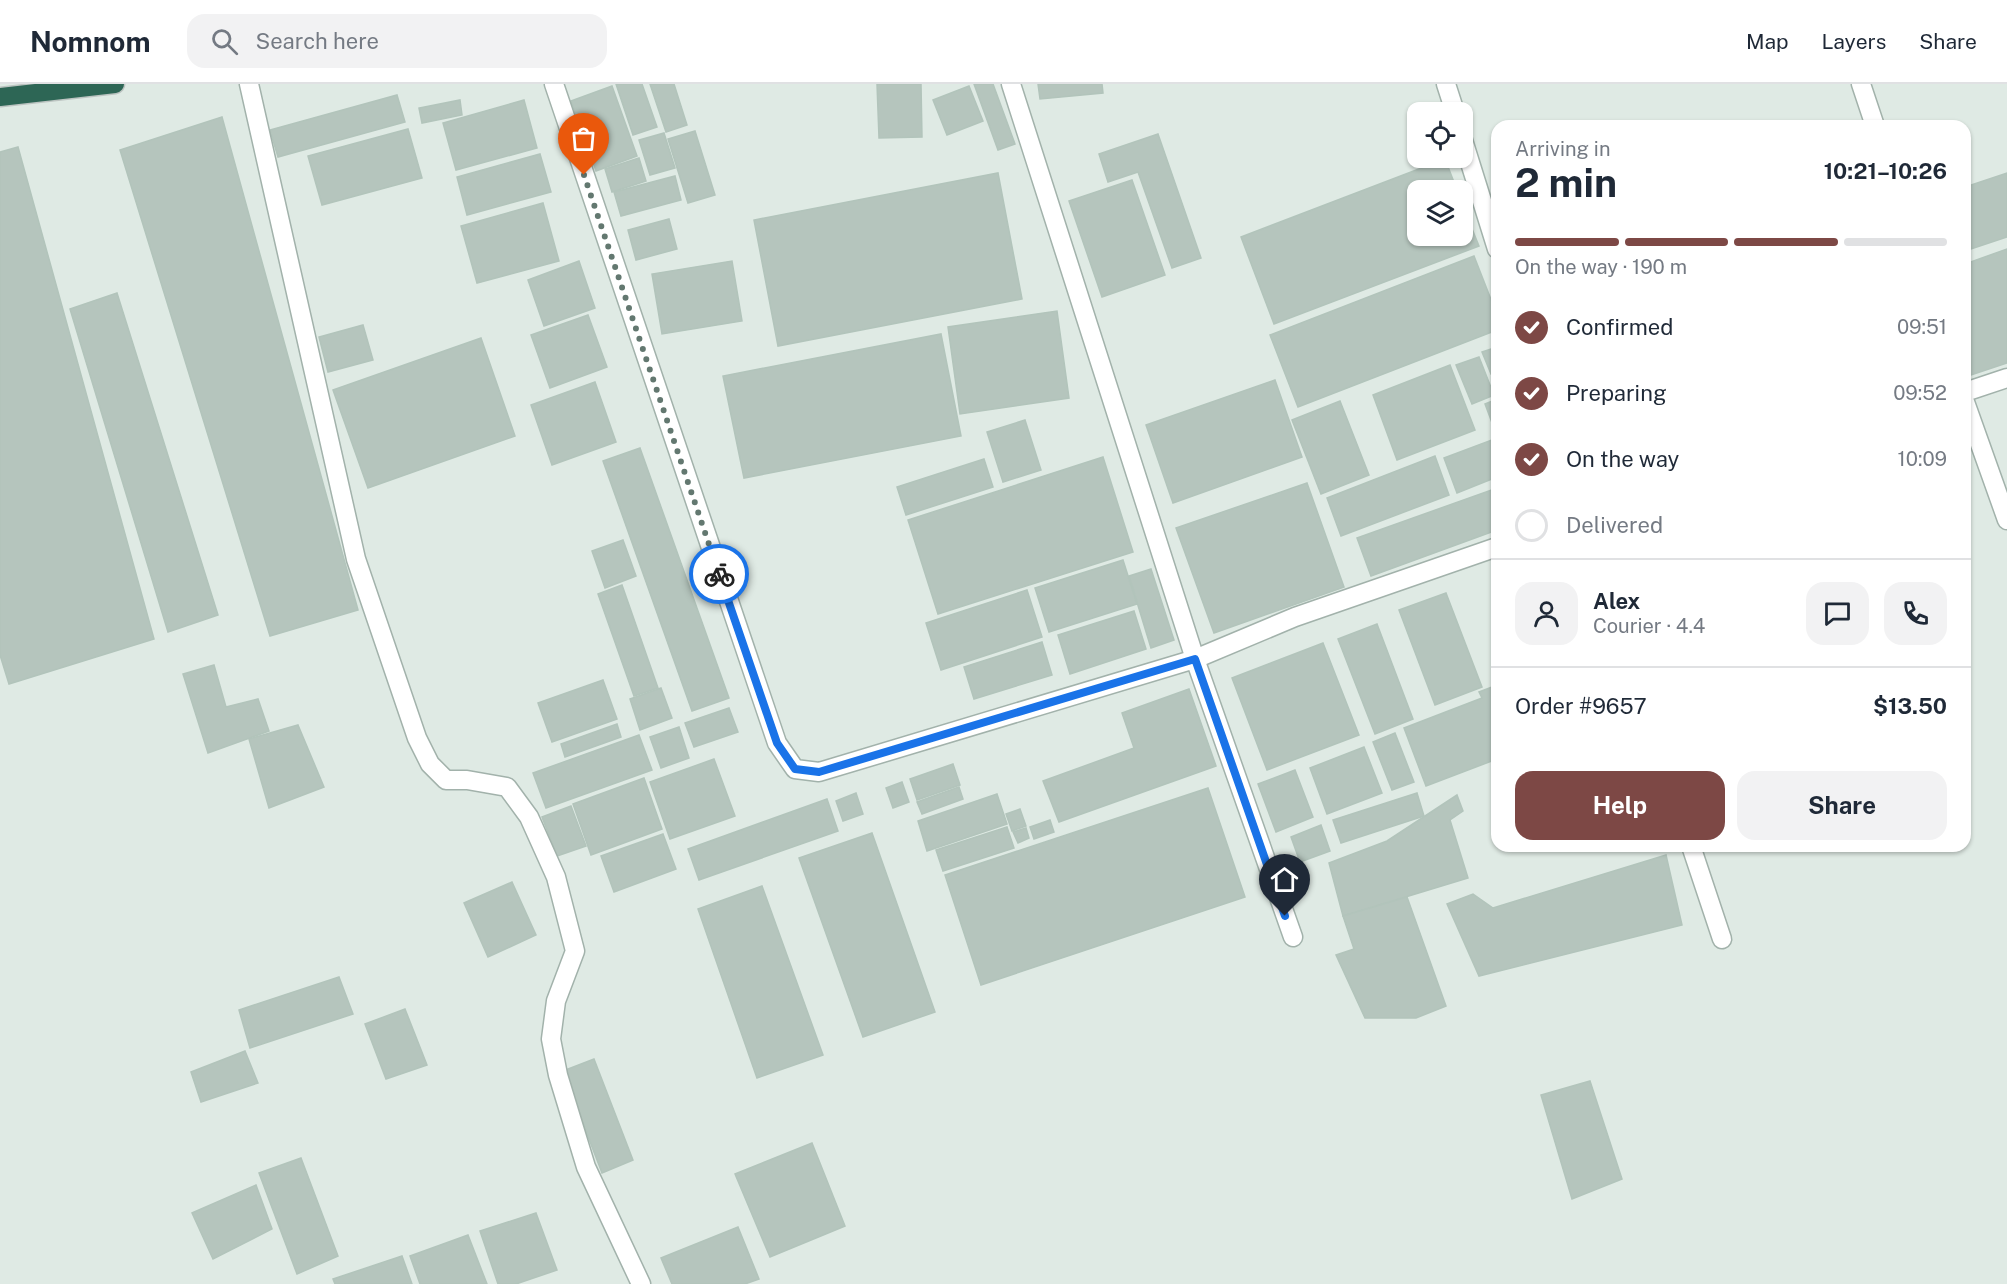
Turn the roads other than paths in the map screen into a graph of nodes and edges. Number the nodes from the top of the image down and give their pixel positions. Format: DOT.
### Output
graph roads {
  1 [pos="115,84"];
  2 [pos="249,84"];
  3 [pos="554,84"];
  4 [pos="1011,84"];
  5 [pos="1446,84"];
  6 [pos="1861,84"];
  7 [pos="0,97"];
  8 [pos="1452,102"];
  9 [pos="1873,120"];
  10 [pos="1472,168"];
  11 [pos="1491,230"];
  12 [pos="2007,378"];
  13 [pos="1971,390"];
  14 [pos="1971,419"];
  15 [pos="2007,520"];
  16 [pos="1491,549"];
  17 [pos="1195,659"];
  18 [pos="1692,852"];
  19 [pos="1293,937"];
  20 [pos="1722,939"];
  21 [pos="640,1284"];
  1 -- 7 [label="highway"];
  2 -- 21 [label="street"];
  3 -- 17 [label="street"];
  4 -- 17 [label="street"];
  5 -- 8 [label="street"];
  6 -- 9 [label="street"];
  10 -- 11 [label="street"];
  12 -- 13 [label="street"];
  14 -- 15 [label="street"];
  16 -- 17 [label="street"];
  17 -- 19 [label="street"];
  18 -- 20 [label="street"];
}
